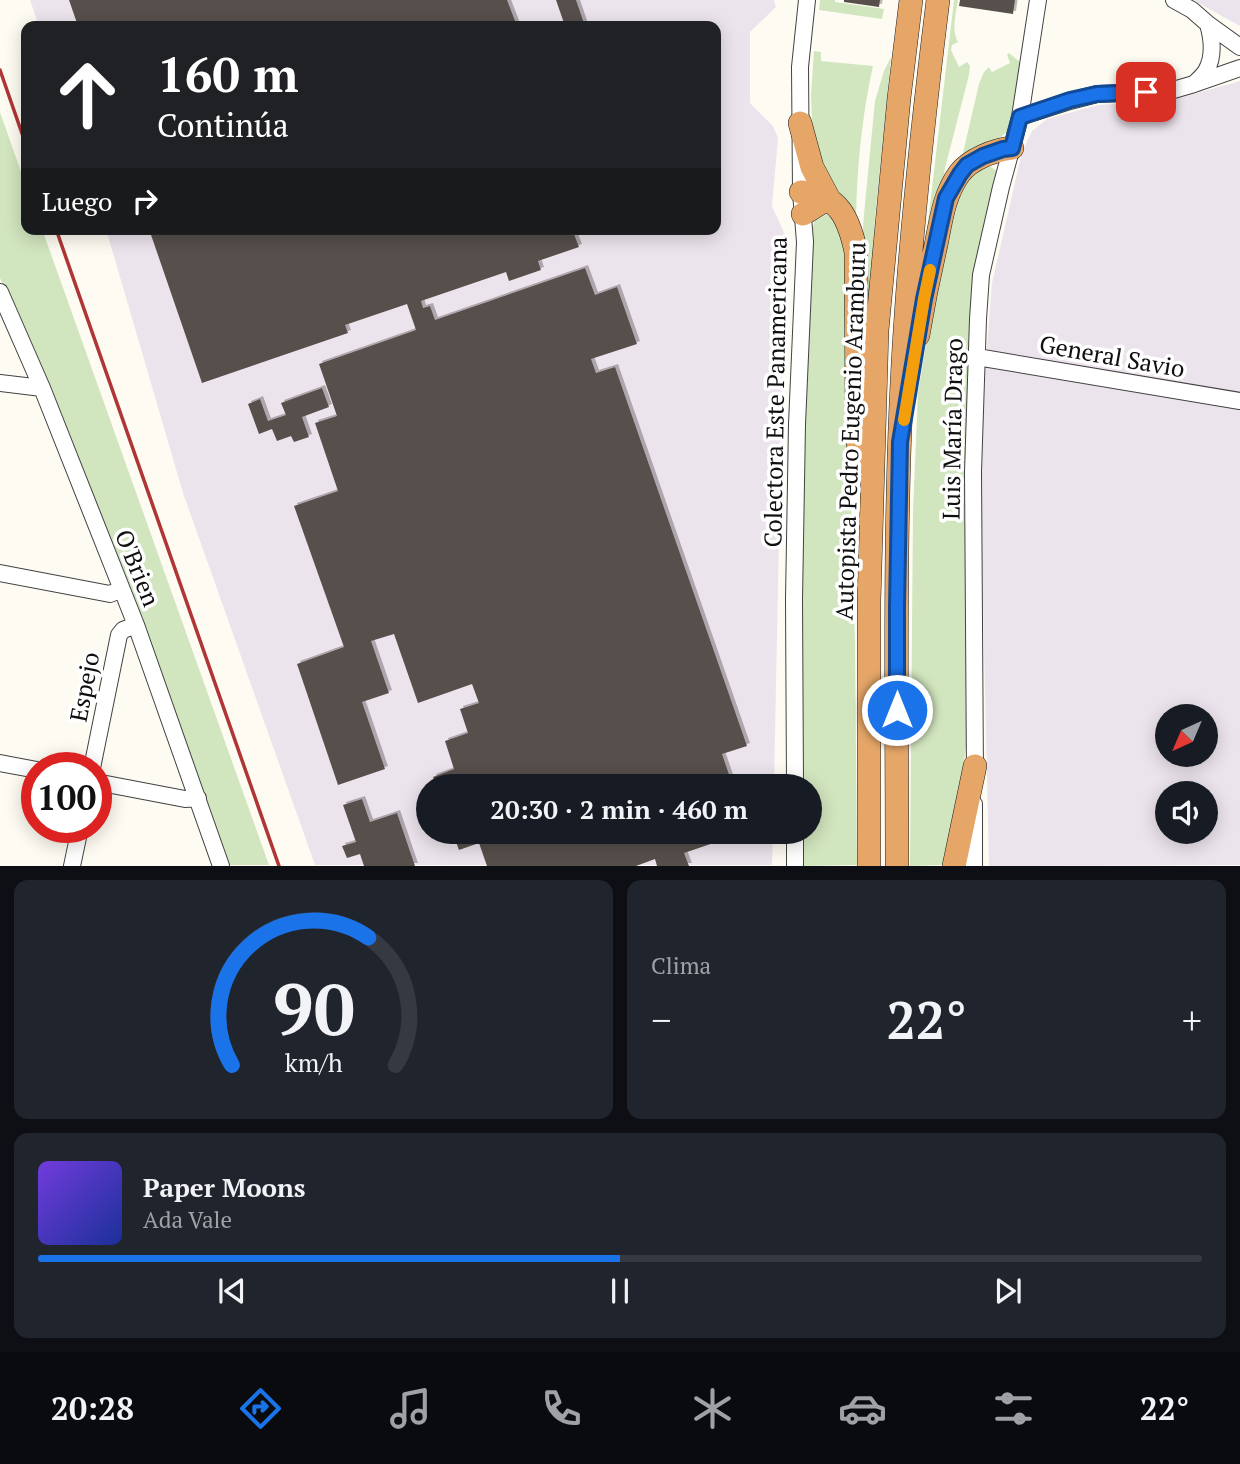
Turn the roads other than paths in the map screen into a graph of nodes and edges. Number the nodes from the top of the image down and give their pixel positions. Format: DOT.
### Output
graph roads {
  1 [pos="807,0"];
  2 [pos="911,0"];
  3 [pos="938,0"];
  4 [pos="1038,0"];
  5 [pos="1174,0"];
  6 [pos="1208,24"];
  7 [pos="1240,47"];
  8 [pos="1240,68"];
  9 [pos="1195,84"];
  10 [pos="1020,117"];
  11 [pos="800,123"];
  12 [pos="1012,148"];
  13 [pos="830,201"];
  14 [pos="802,203"];
  15 [pos="0,292"];
  16 [pos="977,357"];
  17 [pos="0,383"];
  18 [pos="42,388"];
  19 [pos="1240,401"];
  20 [pos="900,442"];
  21 [pos="0,573"];
  22 [pos="120,590"];
  23 [pos="869,601"];
  24 [pos="136,625"];
  25 [pos="95,752"];
  26 [pos="0,763"];
  27 [pos="975,766"];
  28 [pos="21,767"];
  29 [pos="795,774"];
  30 [pos="112,785"];
  31 [pos="198,798"];
  32 [pos="77,843"];
  33 [pos="795,844"];
  34 [pos="72,866"];
  35 [pos="221,866"];
  36 [pos="795,866"];
  37 [pos="869,866"];
  38 [pos="897,866"];
  39 [pos="954,866"];
  40 [pos="974,866"];
  1 -- 11 [label="street, Colectora Este Panamericana"];
  2 -- 23 [label="highway, Autopista Pedro Eugenio Aramburu"];
  3 -- 20 [label="highway, Autopista Pedro Eugenio Aramburu"];
  4 -- 10 [label="street, Luis María Drago"];
  5 -- 6 [label="street"];
  6 -- 7 [label="street"];
  6 -- 9 [label="street"];
  8 -- 9 [label="street"];
  9 -- 10 [label="street"];
  10 -- 12 [label="street, Luis María Drago"];
  11 -- 13 [label="highway"];
  11 -- 14 [label="street, Colectora Este Panamericana"];
  12 -- 16 [label="street, Luis María Drago"];
  12 -- 20 [label="highway"];
  13 -- 14 [label="highway"];
  13 -- 23 [label="highway"];
  14 -- 29 [label="street, Colectora Este Panamericana"];
  15 -- 18 [label="street, O'Brien"];
  16 -- 19 [label="street, General Savio"];
  16 -- 27 [label="street, Luis María Drago"];
  17 -- 18 [label="street"];
  18 -- 22 [label="street, O'Brien"];
  20 -- 38 [label="highway, Autopista Pedro Eugenio Aramburu"];
  21 -- 22 [label="street"];
  22 -- 24 [label="street, O'Brien"];
  23 -- 37 [label="highway, Autopista Pedro Eugenio Aramburu"];
  24 -- 25 [label="street, Espejo"];
  24 -- 31 [label="street, O'Brien"];
  26 -- 28 [label="street"];
  27 -- 39 [label="highway"];
  27 -- 40 [label="street, Luis María Drago"];
  30 -- 31 [label="street"];
  31 -- 35 [label="street, O'Brien"];
  32 -- 34 [label="street"];
  33 -- 36 [label="street"];
}
